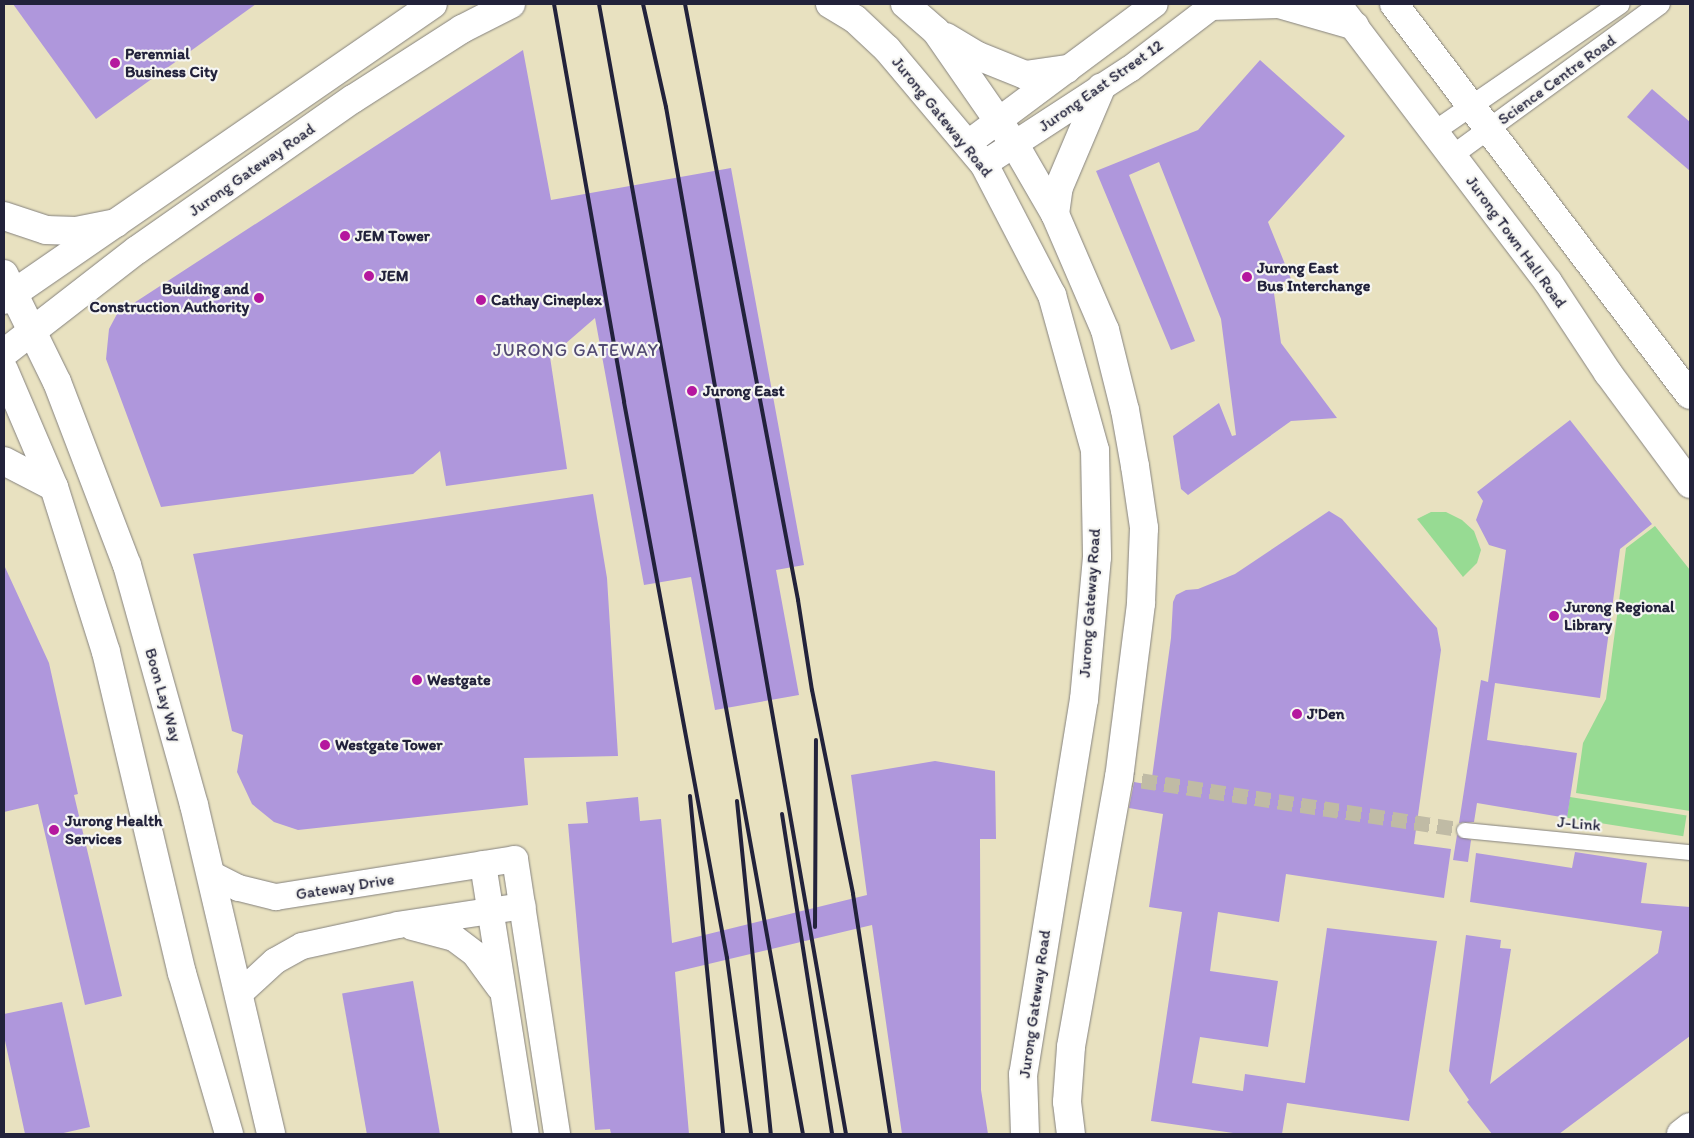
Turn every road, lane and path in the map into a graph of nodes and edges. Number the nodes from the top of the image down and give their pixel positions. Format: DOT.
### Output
graph roads {
  1 [pos="433,4"];
  2 [pos="511,4"];
  3 [pos="830,4"];
  4 [pos="863,4"];
  5 [pos="905,4"];
  6 [pos="1155,4"];
  7 [pos="1337,4"];
  8 [pos="1394,4"];
  9 [pos="1620,4"];
  10 [pos="1660,4"];
  11 [pos="1213,5"];
  12 [pos="1355,26"];
  13 [pos="936,31"];
  14 [pos="872,33"];
  15 [pos="1067,69"];
  16 [pos="1101,88"];
  17 [pos="1470,107"];
  18 [pos="998,121"];
  19 [pos="1488,130"];
  20 [pos="1435,131"];
  21 [pos="1015,145"];
  22 [pos="975,154"];
  23 [pos="1453,155"];
  24 [pos="1055,214"];
  25 [pos="4,216"];
  26 [pos="116,223"];
  27 [pos="7,289"];
  28 [pos="33,330"];
  29 [pos="4,353"];
  30 [pos="4,370"];
  31 [pos="1690,395"];
  32 [pos="4,461"];
  33 [pos="1690,484"];
  34 [pos="54,487"];
  35 [pos="108,512"];
  36 [pos="68,531"];
  37 [pos="1464,830"];
  38 [pos="1690,852"];
  39 [pos="483,864"];
  40 [pos="211,874"];
  41 [pos="522,906"];
  42 [pos="490,910"];
  43 [pos="398,925"];
  44 [pos="502,992"];
  45 [pos="238,995"];
  46 [pos="1690,1128"];
  47 [pos="229,1134"];
  48 [pos="271,1134"];
  49 [pos="526,1134"];
  50 [pos="557,1134"];
  51 [pos="1025,1134"];
  52 [pos="1071,1134"];
  53 [pos="1680,1134"];
  1 -- 26 [label="main road, Jurong Gateway Road"];
  2 -- 28 [label="main road, Jurong Gateway Road"];
  3 -- 14 [label="main road, Jurong Gateway Road"];
  4 -- 14 [label="main road"];
  5 -- 13 [label="main road"];
  6 -- 15 [label="street, Jurong East Street 12"];
  7 -- 12 [label="main road, Jurong Town Hall Road"];
  8 -- 17 [label="main road"];
  9 -- 17 [label="street, Science Centre Road"];
  10 -- 19 [label="street, Science Centre Road"];
  11 -- 12 [label="main road"];
  11 -- 16 [label="street, Jurong East Street 12"];
  12 -- 20 [label="main road, Jurong Town Hall Road"];
  13 -- 15 [label="main road"];
  13 -- 18 [label="main road"];
  14 -- 22 [label="main road, Jurong Gateway Road"];
  15 -- 18 [label="street, Jurong East Street 12"];
  16 -- 21 [label="street, Jurong East Street 12"];
  16 -- 24 [label="main road"];
  17 -- 19 [label="main road"];
  17 -- 20 [label="street, Science Centre Road"];
  18 -- 21 [label="main road"];
  18 -- 22 [label="street, Jurong East Street 12"];
  19 -- 23 [label="street, Science Centre Road"];
  19 -- 31 [label="main road"];
  20 -- 23 [label="main road, Jurong Town Hall Road"];
  21 -- 22 [label="street, Jurong East Street 12"];
  21 -- 24 [label="main road"];
  22 -- 51 [label="main road, Jurong Gateway Road"];
  23 -- 33 [label="main road, Jurong Town Hall Road"];
  24 -- 52 [label="main road"];
  25 -- 26 [label="main road"];
  26 -- 27 [label="main road, Jurong Gateway Road"];
  27 -- 28 [label="main road, Boon Lay Way"];
  28 -- 29 [label="main road, Jurong Gateway Road"];
  28 -- 35 [label="main road, Boon Lay Way"];
  30 -- 34 [label="main road"];
  32 -- 34 [label="main road"];
  34 -- 36 [label="main road"];
  35 -- 36 [label="main road"];
  35 -- 40 [label="main road, Boon Lay Way"];
  36 -- 47 [label="main road"];
  37 -- 38 [label="street, J-Link"];
  39 -- 40 [label="street, Gateway Drive"];
  39 -- 41 [label="street, Gateway Drive"];
  39 -- 42 [label="street"];
  40 -- 45 [label="main road, Boon Lay Way"];
  41 -- 42 [label="street"];
  41 -- 50 [label="street, Gateway Drive"];
  42 -- 43 [label="street"];
  42 -- 44 [label="street"];
  43 -- 44 [label="street"];
  43 -- 45 [label="street"];
  44 -- 49 [label="street"];
  45 -- 48 [label="main road, Boon Lay Way"];
  46 -- 53 [label="main road"];
}
